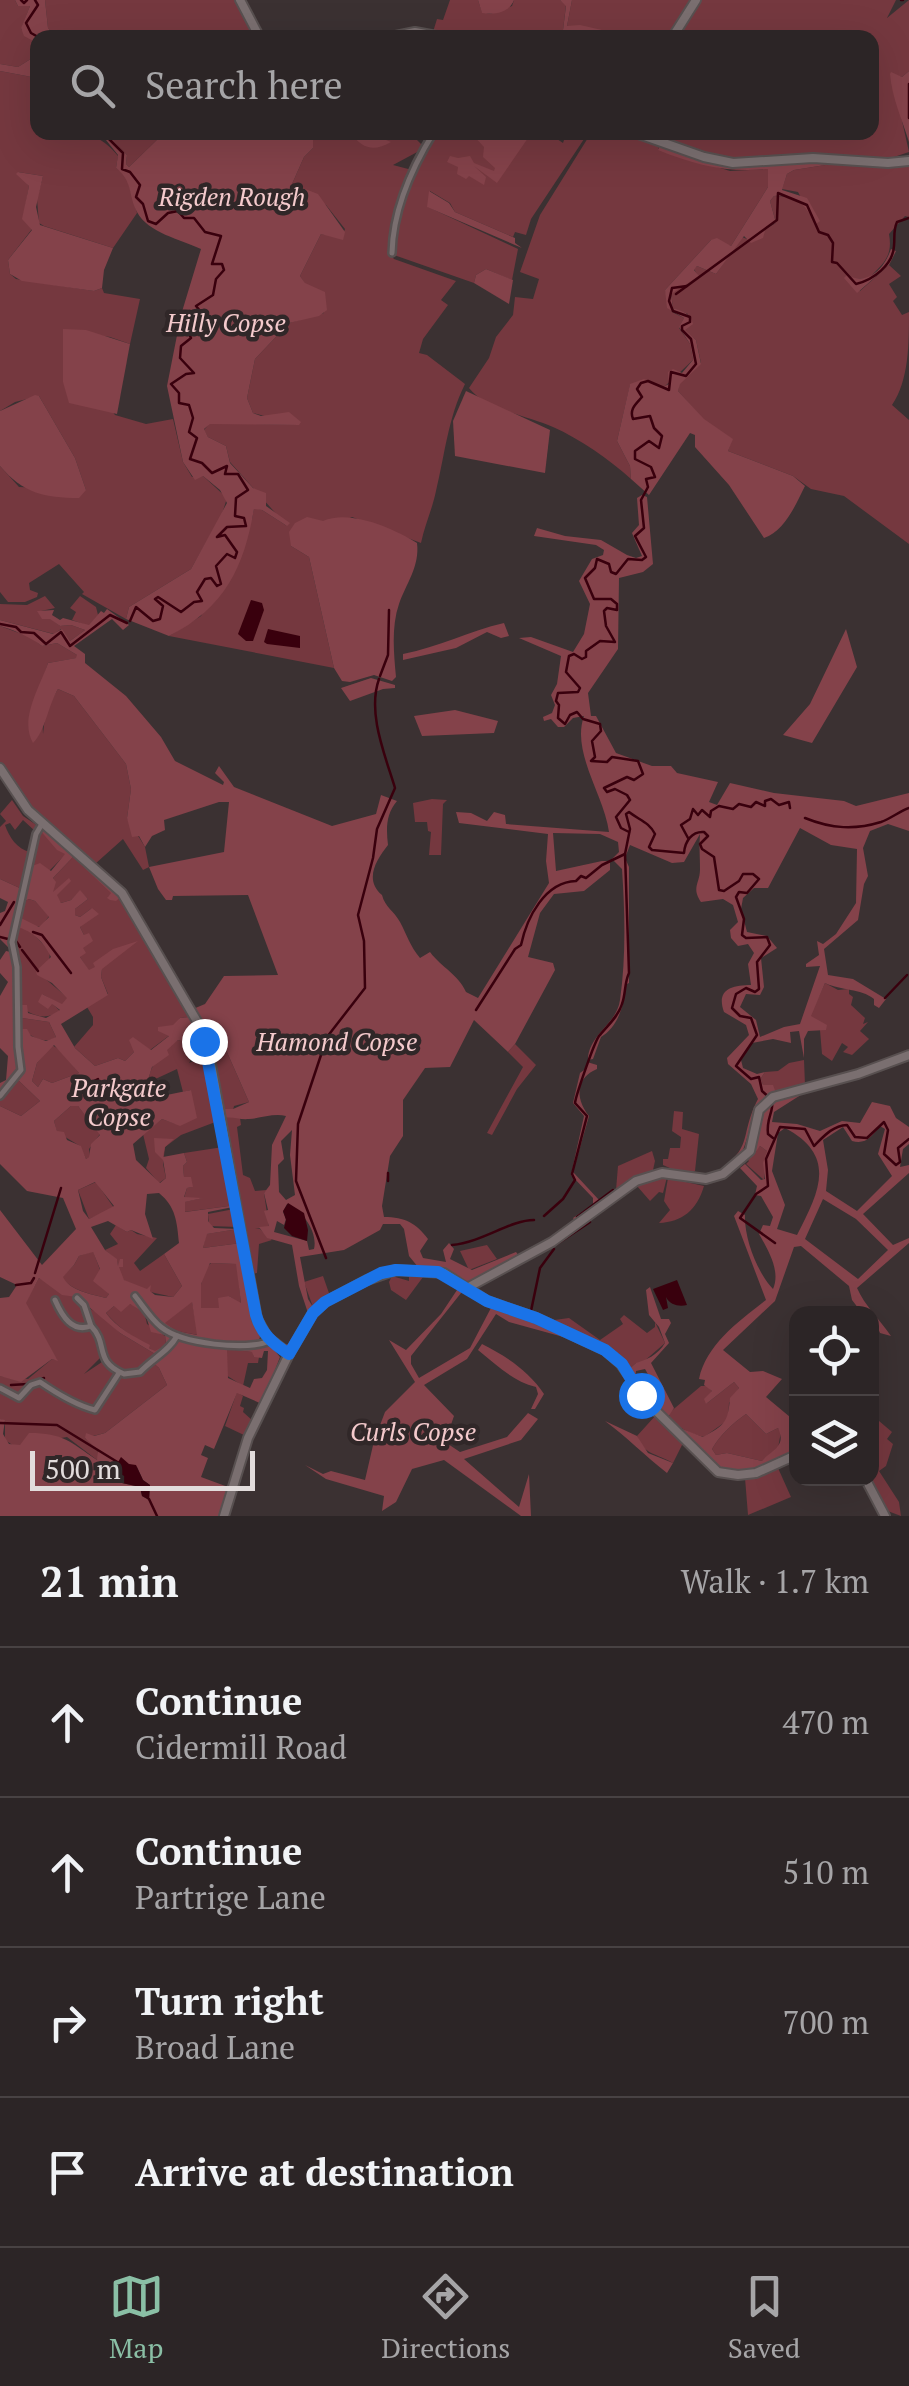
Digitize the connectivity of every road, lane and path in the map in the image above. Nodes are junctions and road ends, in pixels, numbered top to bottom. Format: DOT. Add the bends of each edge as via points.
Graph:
graph roads {
  1 [pos="240,0"];
  2 [pos="696,0"];
  3 [pos="256,30"];
  4 [pos="677,30"];
  5 [pos="429,140"];
  6 [pos="656,140"];
  7 [pos="909,161"];
  8 [pos="392,253"];
  9 [pos="0,768"];
  10 [pos="42,824"];
  11 [pos="909,1055"];
  12 [pos="0,1096"];
  13 [pos="467,1288"];
  14 [pos="135,1296"];
  15 [pos="77,1298"];
  16 [pos="55,1300"];
  17 [pos="91,1326"];
  18 [pos="177,1336"];
  19 [pos="270,1340"];
  20 [pos="289,1354"];
  21 [pos="119,1373"];
  22 [pos="0,1388"];
  23 [pos="789,1458"];
  24 [pos="869,1486"];
  25 [pos="224,1516"];
  26 [pos="886,1516"];
  1 -- 3 [label="street"];
  2 -- 4 [label="street"];
  5 -- 8 [label="street" via="393,226"];
  6 -- 7 [label="street" via="733,163"];
  9 -- 10 [label="street"];
  10 -- 12 [label="street" via="12,940 21,1070"];
  10 -- 19 [label="street" via="122,893 198,1023 256,1315"];
  11 -- 13 [label="street" via="771,1098 757,1116 750,1151 723,1174 706,1179 662,1173 636,1182 552,1242"];
  13 -- 20 [label="street" via="438,1272 381,1273 320,1305"];
  13 -- 23 [label="street" via="610,1353 648,1404 724,1474 757,1473"];
  14 -- 18 [label="street"];
  15 -- 17 [label="street"];
  16 -- 17 [label="street" via="74,1327"];
  17 -- 21 [label="street" via="104,1360"];
  18 -- 19 [label="street" via="231,1345"];
  18 -- 21 [label="street" via="140,1372"];
  19 -- 20 [label="street"];
  20 -- 25 [label="street" via="244,1449"];
  21 -- 22 [label="street" via="97,1409 40,1382 20,1398"];
  24 -- 26 [label="street"];
}
